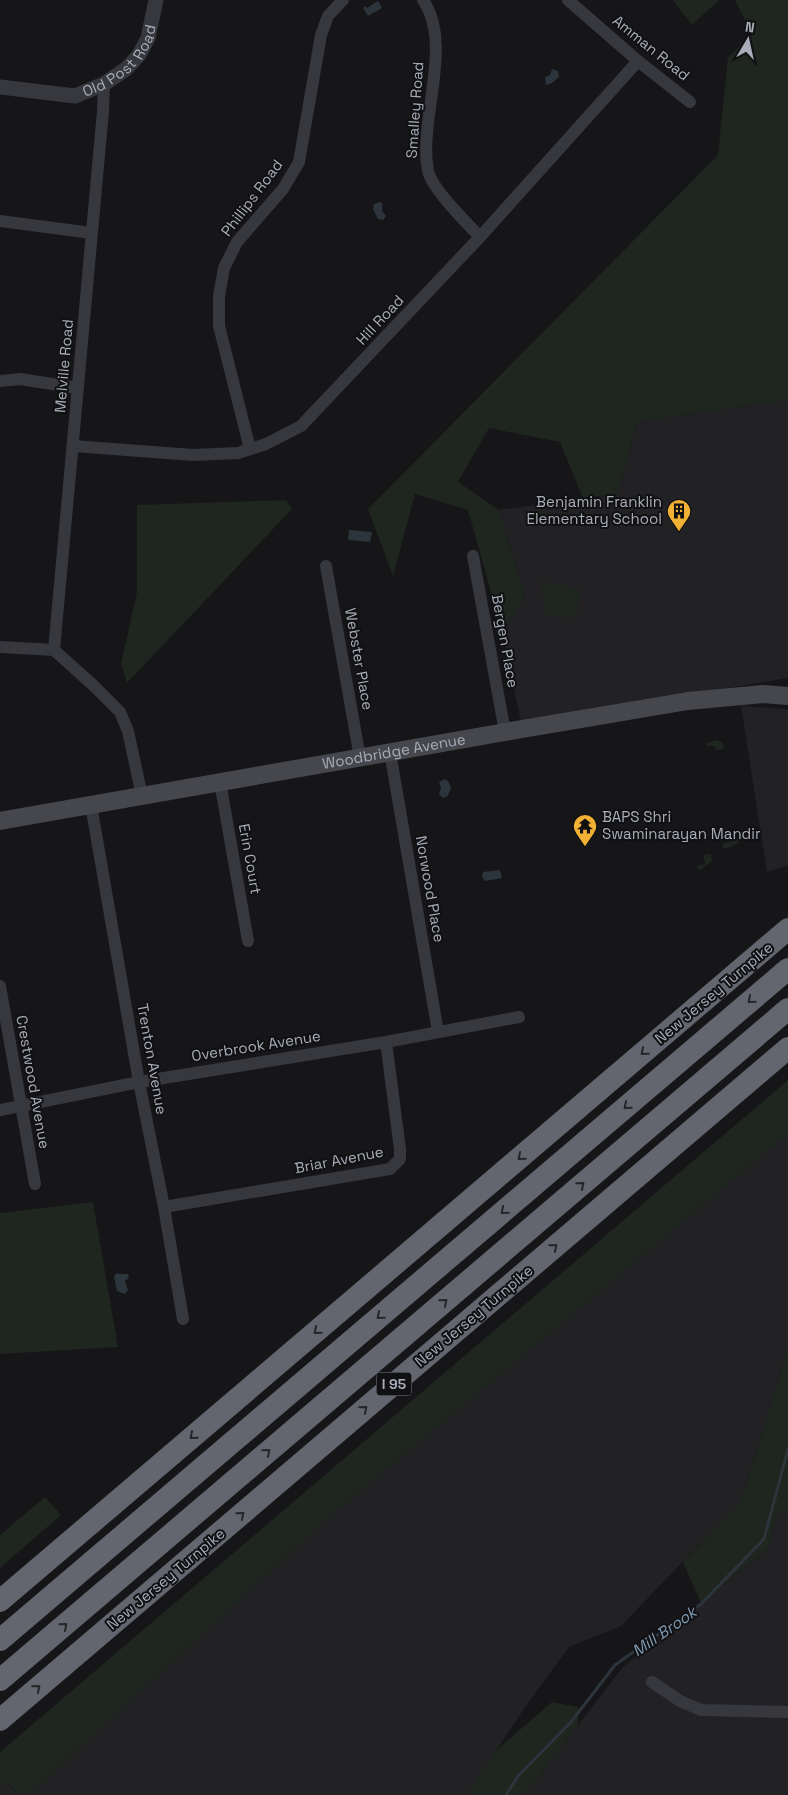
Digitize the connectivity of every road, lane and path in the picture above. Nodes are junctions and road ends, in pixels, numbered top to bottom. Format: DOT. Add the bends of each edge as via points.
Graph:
graph roads {
  1 [pos="156,0"];
  2 [pos="343,0"];
  3 [pos="423,0"];
  4 [pos="568,0"];
  5 [pos="638,61"];
  6 [pos="104,84"];
  7 [pos="0,87"];
  8 [pos="690,102"];
  9 [pos="0,221"];
  10 [pos="92,233"];
  11 [pos="480,237"];
  12 [pos="0,381"];
  13 [pos="78,388"];
  14 [pos="73,446"];
  15 [pos="250,449"];
  16 [pos="473,556"];
  17 [pos="326,566"];
  18 [pos="0,647"];
  19 [pos="54,650"];
  20 [pos="788,696"];
  21 [pos="504,732"];
  22 [pos="390,752"];
  23 [pos="360,758"];
  24 [pos="220,782"];
  25 [pos="142,796"];
  26 [pos="91,805"];
  27 [pos="0,821"];
  28 [pos="788,929"];
  29 [pos="248,941"];
  30 [pos="788,969"];
  31 [pos="0,986"];
  32 [pos="788,1009"];
  33 [pos="518,1017"];
  34 [pos="438,1032"];
  35 [pos="386,1042"];
  36 [pos="788,1048"];
  37 [pos="139,1082"];
  38 [pos="20,1106"];
  39 [pos="0,1110"];
  40 [pos="35,1184"];
  41 [pos="164,1207"];
  42 [pos="183,1319"];
  43 [pos="0,1601"];
  44 [pos="0,1640"];
  45 [pos="0,1680"];
  46 [pos="652,1682"];
  47 [pos="788,1712"];
  48 [pos="0,1720"];
  1 -- 6 [label="street, Old Post Road" via="148,38 139,55"];
  2 -- 15 [label="street, Phillips Road" via="328,16 321,35 300,162 283,189 237,242 224,268 219,296 219,326"];
  3 -- 11 [label="street, Smalley Road" via="434,22 436,50 426,143 428,172 437,188"];
  4 -- 5 [label="street, Amman Road"];
  5 -- 8 [label="street, Amman Road"];
  5 -- 11 [label="street, Hill Road"];
  6 -- 7 [label="street, Old Post Road" via="75,96"];
  6 -- 10 [label="street, Melville Road"];
  9 -- 10 [label="street"];
  10 -- 13 [label="street, Melville Road"];
  11 -- 15 [label="street, Hill Road" via="301,426"];
  12 -- 13 [label="street" via="20,379"];
  13 -- 14 [label="street, Melville Road"];
  14 -- 15 [label="street, Hill Road" via="193,456 238,453"];
  14 -- 19 [label="street, Melville Road"];
  16 -- 21 [label="street, Bergen Place"];
  17 -- 23 [label="street, Webster Place"];
  18 -- 19 [label="street"];
  19 -- 25 [label="street" via="120,712 128,731"];
  20 -- 21 [label="main road, Woodbridge Avenue" via="764,694 712,698"];
  21 -- 22 [label="main road, Woodbridge Avenue"];
  22 -- 23 [label="main road, Woodbridge Avenue"];
  22 -- 34 [label="street, Norwood Place"];
  23 -- 24 [label="main road, Woodbridge Avenue"];
  24 -- 25 [label="main road, Woodbridge Avenue"];
  24 -- 29 [label="street, Erin Court"];
  25 -- 26 [label="main road, Woodbridge Avenue"];
  26 -- 27 [label="main road, Woodbridge Avenue"];
  26 -- 37 [label="street, Trenton Avenue"];
  28 -- 43 [label="highway, New Jersey Turnpike, one-way"];
  30 -- 44 [label="highway, New Jersey Turnpike, one-way"];
  31 -- 38 [label="street, Crestwood Avenue"];
  45 -- 32 [label="highway, New Jersey Turnpike / I 95, one-way"];
  33 -- 34 [label="street, Overbrook Avenue"];
  34 -- 35 [label="street, Overbrook Avenue"];
  35 -- 37 [label="street, Overbrook Avenue"];
  35 -- 41 [label="street, Briar Avenue" via="400,1149 400,1159 390,1169"];
  48 -- 36 [label="highway, New Jersey Turnpike / I 95, one-way"];
  37 -- 38 [label="street, Overbrook Avenue"];
  37 -- 41 [label="street, Trenton Avenue"];
  38 -- 39 [label="street, Overbrook Avenue"];
  38 -- 40 [label="street, Crestwood Avenue"];
  41 -- 42 [label="street, Trenton Avenue"];
  46 -- 47 [label="street" via="680,1701 701,1710"];
}
